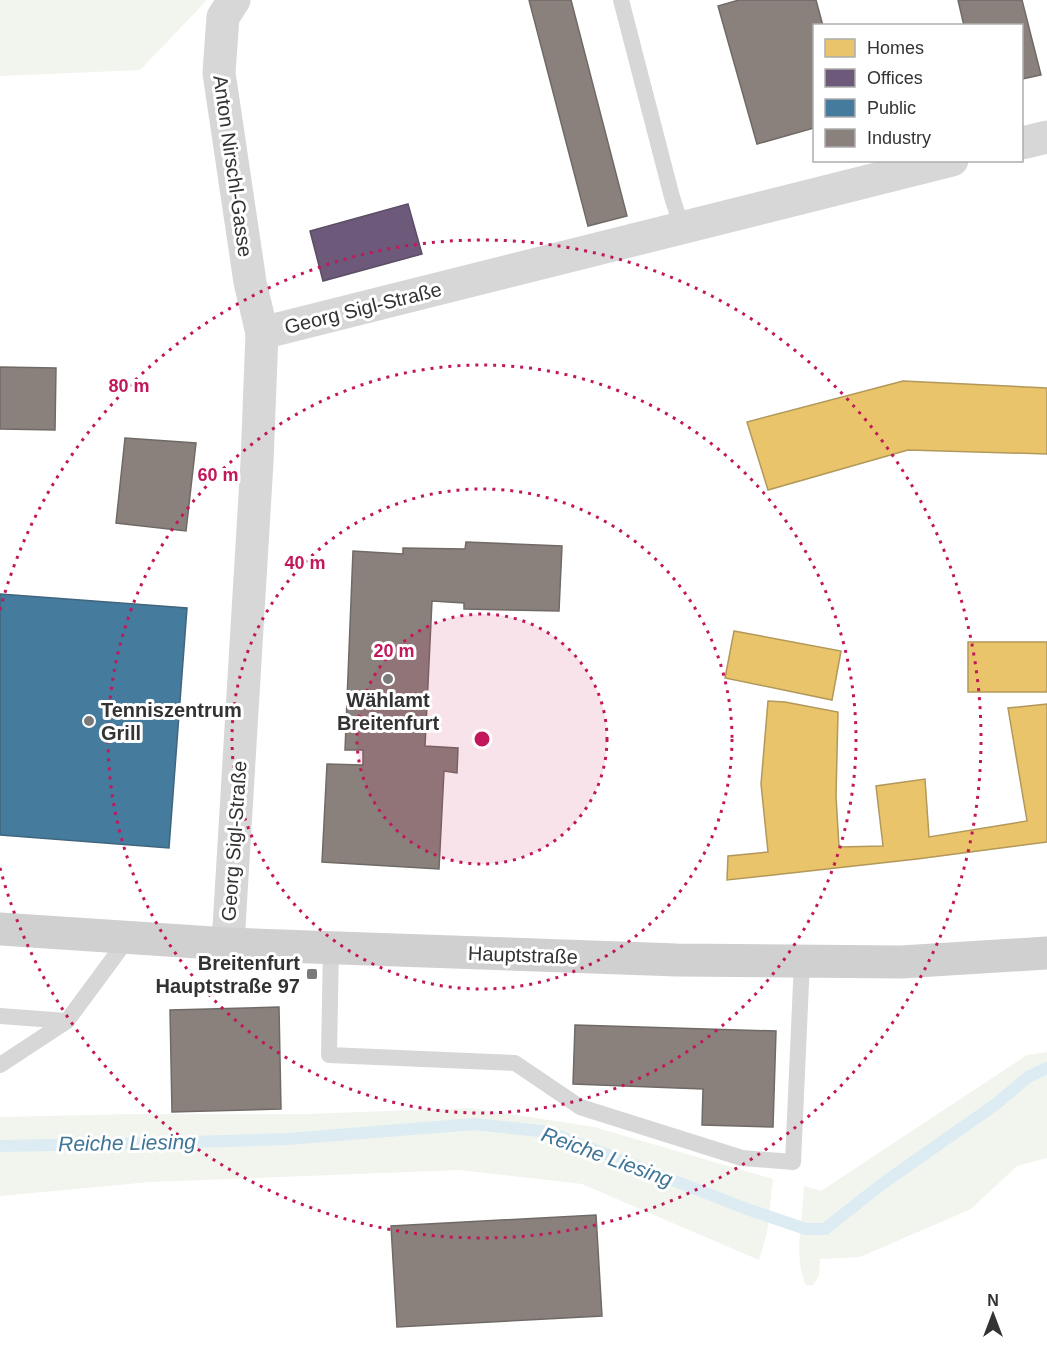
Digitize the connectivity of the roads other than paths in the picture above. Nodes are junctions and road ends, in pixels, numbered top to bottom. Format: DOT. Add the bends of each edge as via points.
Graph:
graph roads {
  1 [pos="234,0"];
  2 [pos="621,0"];
  3 [pos="1047,137"];
  4 [pos="1023,143"];
  5 [pos="944,162"];
  6 [pos="682,228"];
  7 [pos="262,333"];
  8 [pos="0,929"];
  9 [pos="129,937"];
  10 [pos="228,944"];
  11 [pos="331,947"];
  12 [pos="1047,953"];
  13 [pos="802,961"];
  14 [pos="0,1016"];
  15 [pos="67,1021"];
  16 [pos="0,1065"];
  1 -- 7 [label="street, Anton Nirschl-Gasse" via="223,17 219,73 250,282"];
  2 -- 6 [label="lane"];
  3 -- 4 [label="street"];
  5 -- 6 [label="street, Georg Sigl-Straße"];
  6 -- 7 [label="street, Georg Sigl-Straße"];
  7 -- 10 [label="street, Georg Sigl-Straße"];
  8 -- 9 [label="main road, Hauptstraße"];
  9 -- 10 [label="main road, Hauptstraße"];
  9 -- 15 [label="lane"];
  10 -- 11 [label="main road, Hauptstraße"];
  11 -- 13 [label="main road, Hauptstraße"];
  11 -- 13 [label="lane" via="329,1055 515,1063 580,1107 742,1158 793,1162"];
  12 -- 13 [label="main road, Hauptstraße" via="901,962"];
  14 -- 15 [label="lane"];
  15 -- 16 [label="lane"];
}
